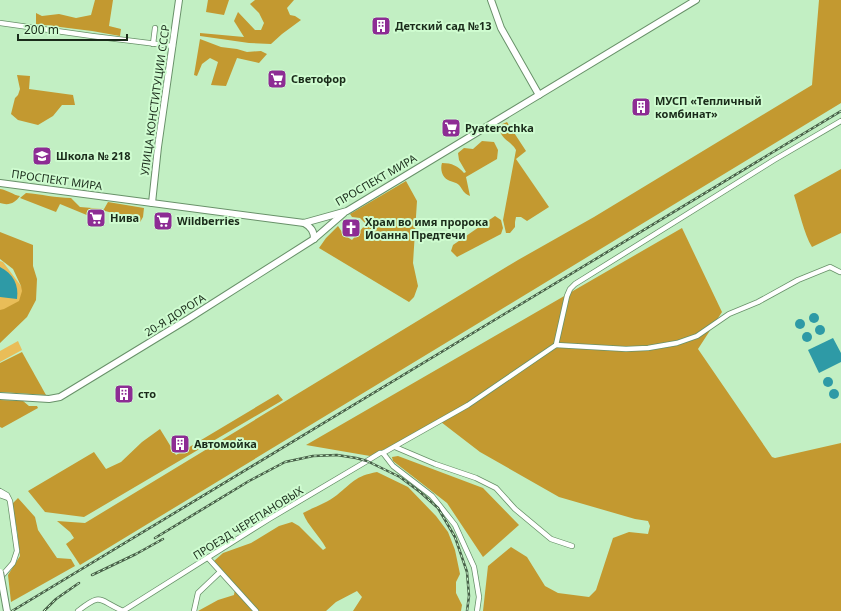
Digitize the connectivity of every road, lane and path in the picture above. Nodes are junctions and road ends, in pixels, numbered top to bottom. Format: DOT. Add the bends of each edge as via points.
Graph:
graph roads {
  1 [pos="179,0"];
  2 [pos="491,0"];
  3 [pos="696,0"];
  4 [pos="0,23"];
  5 [pos="155,28"];
  6 [pos="153,44"];
  7 [pos="173,46"];
  8 [pos="540,95"];
  9 [pos="841,121"];
  10 [pos="0,183"];
  11 [pos="152,203"];
  12 [pos="347,211"];
  13 [pos="304,223"];
  14 [pos="314,239"];
  15 [pos="840,272"];
  16 [pos="556,345"];
  17 [pos="0,396"];
  18 [pos="395,447"];
  19 [pos="383,453"];
  20 [pos="0,491"];
  21 [pos="0,495"];
  22 [pos="10,501"];
  23 [pos="572,546"];
  24 [pos="208,558"];
  25 [pos="0,572"];
  26 [pos="220,572"];
  27 [pos="0,578"];
  28 [pos="7,611"];
  29 [pos="78,611"];
  30 [pos="123,611"];
  31 [pos="194,611"];
  32 [pos="256,611"];
  33 [pos="477,611"];
  1 -- 7 [label="main road, УЛИЦА КОНСТИТУЦИИ СССР"];
  2 -- 8 [label="main road" via="501,28"];
  3 -- 8 [label="main road, ПРОСПЕКТ МИРА"];
  4 -- 6 [label="street"];
  5 -- 6 [label="street"];
  6 -- 7 [label="street"];
  7 -- 11 [label="main road, УЛИЦА КОНСТИТУЦИИ СССР"];
  8 -- 12 [label="main road, ПРОСПЕКТ МИРА"];
  9 -- 16 [label="street" via="575,284 567,296"];
  10 -- 11 [label="main road, ПРОСПЕКТ МИРА"];
  11 -- 13 [label="main road, ПРОСПЕКТ МИРА"];
  12 -- 13 [label="main road, ПРОСПЕКТ МИРА"];
  12 -- 14 [label="main road, 20-Я ДОРОГА"];
  13 -- 14 [label="main road" via="310,226"];
  14 -- 17 [label="main road, 20-Я ДОРОГА" via="60,397 49,399"];
  15 -- 16 [label="street" via="830,267 798,280 758,302 728,314 697,336 677,343 633,349"];
  16 -- 18 [label="street, ПРОЕЗД ЧЕРЕПАНОВЫХ" via="468,405"];
  18 -- 19 [label="street, ПРОЕЗД ЧЕРЕПАНОВЫХ"];
  18 -- 23 [label="street" via="496,488 515,509 551,539"];
  19 -- 24 [label="street, ПРОЕЗД ЧЕРЕПАНОВЫХ" via="269,519"];
  19 -- 33 [label="street" via="393,466 432,496 454,525 474,566 479,597"];
  20 -- 22 [label="street" via="7,494"];
  21 -- 22 [label="street"];
  22 -- 27 [label="street" via="17,551 13,563"];
  24 -- 26 [label="street"];
  24 -- 30 [label="street, ПРОЕЗД ЧЕРЕПАНОВЫХ"];
  25 -- 28 [label="main road, bridge"];
  26 -- 31 [label="street" via="198,593"];
  26 -- 32 [label="street"];
  29 -- 30 [label="street, ПРОЕЗД ЧЕРЕПАНОВЫХ" via="98,599"];
}
